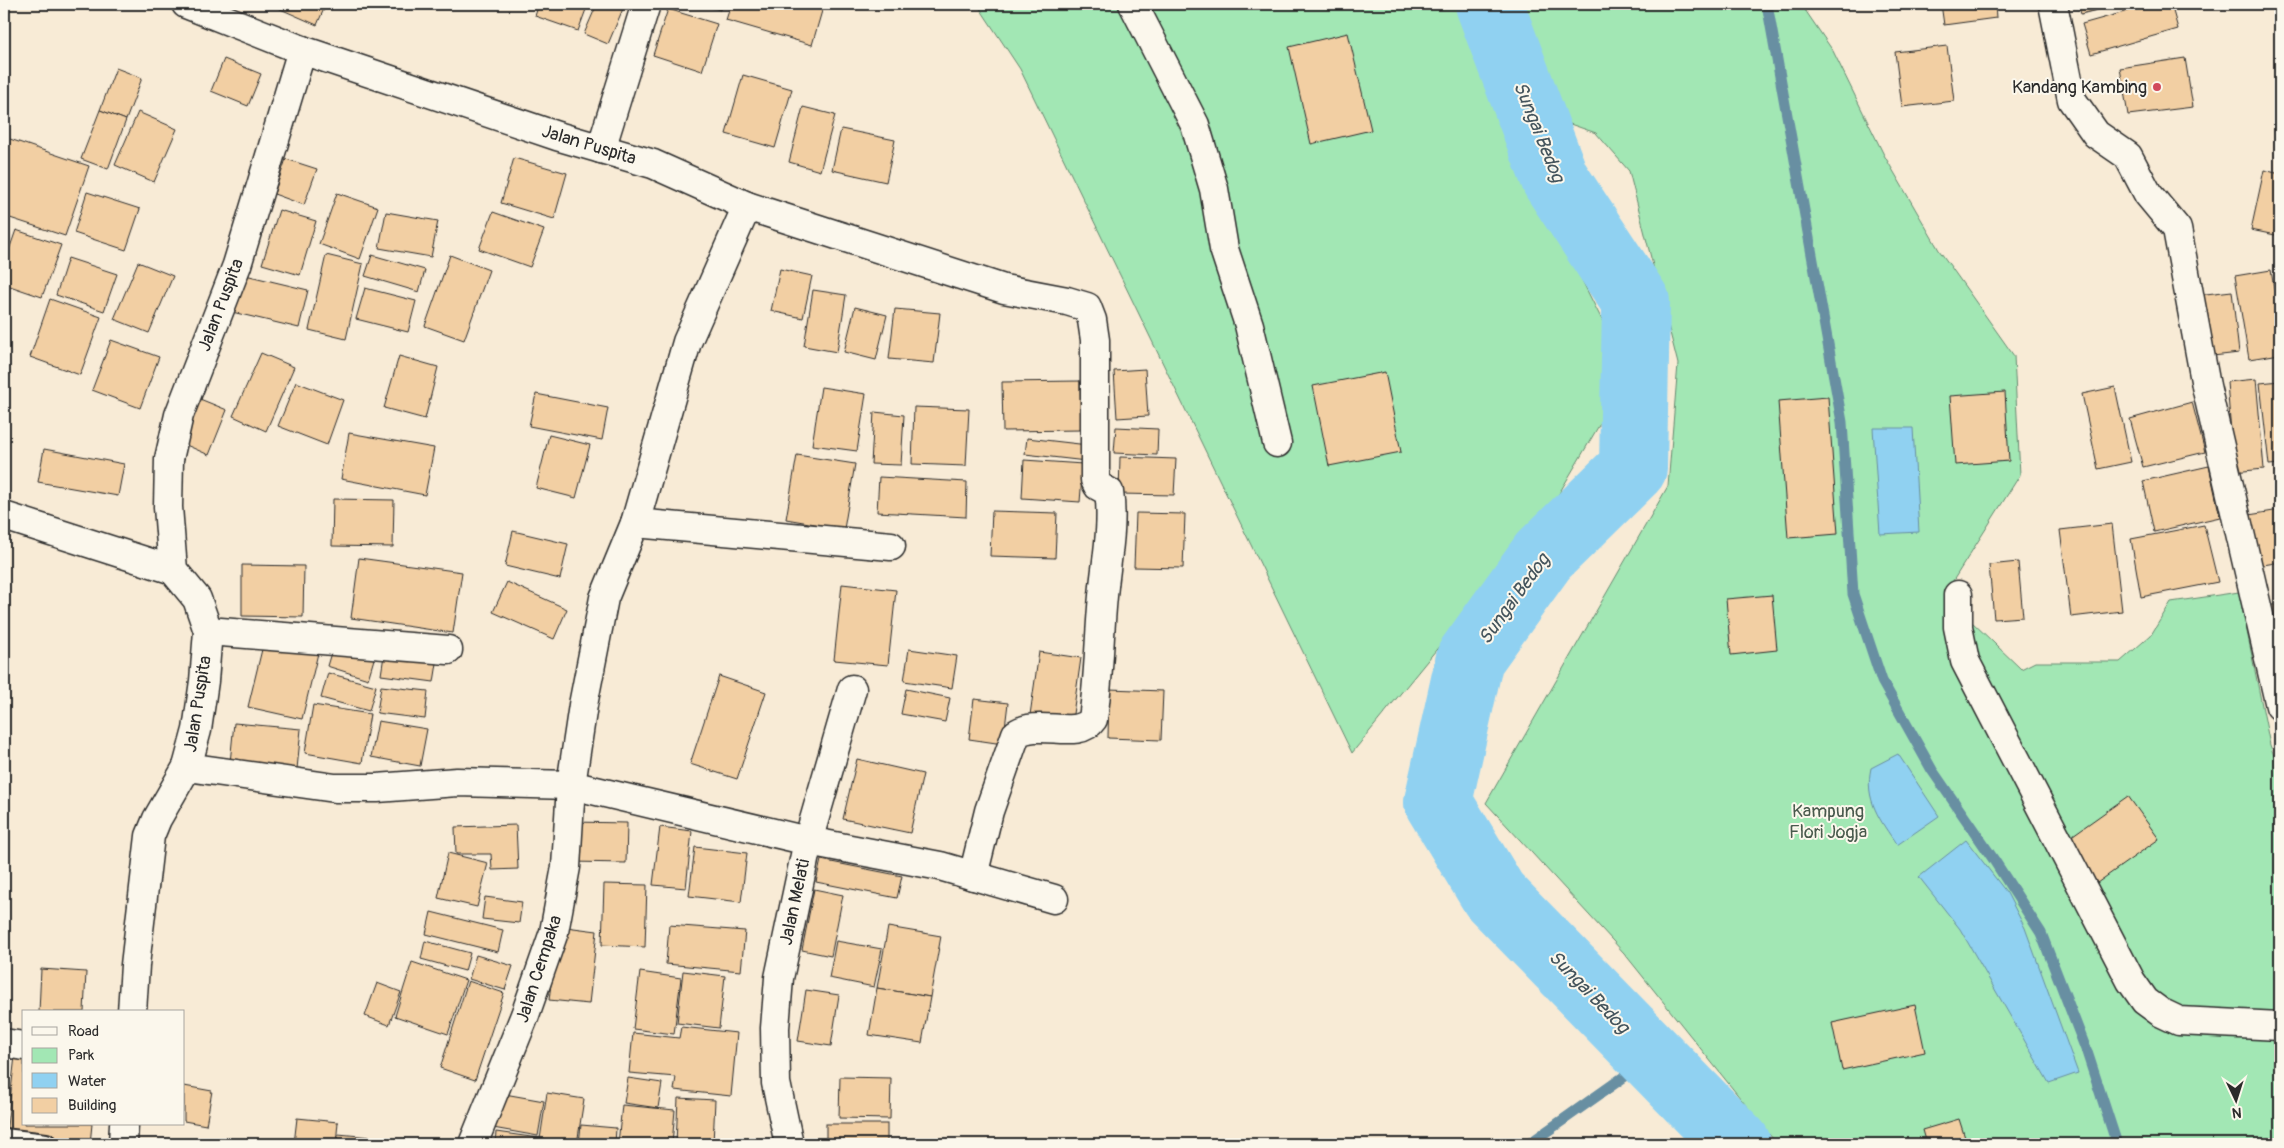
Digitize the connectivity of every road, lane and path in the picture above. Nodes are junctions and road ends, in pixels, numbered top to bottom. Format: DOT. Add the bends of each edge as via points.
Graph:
graph roads {
  1 [pos="186,4"];
  2 [pos="646,4"];
  3 [pos="1133,4"];
  4 [pos="2053,4"];
  5 [pos="302,50"];
  6 [pos="601,149"];
  7 [pos="747,206"];
  8 [pos="1277,443"];
  9 [pos="4,516"];
  10 [pos="635,523"];
  11 [pos="891,546"];
  12 [pos="174,570"];
  13 [pos="1958,595"];
  14 [pos="208,631"];
  15 [pos="448,650"];
  16 [pos="852,689"];
  17 [pos="2279,699"];
  18 [pos="187,767"];
  19 [pos="571,785"];
  20 [pos="808,840"];
  21 [pos="973,876"];
  22 [pos="1054,899"];
  23 [pos="132,1010"];
  24 [pos="2280,1026"];
  25 [pos="4,1043"];
  26 [pos="22,1046"];
  27 [pos="124,1126"];
  28 [pos="4,1139"];
  29 [pos="46,1144"];
  30 [pos="123,1144"];
  31 [pos="473,1144"];
  32 [pos="789,1144"];
  1 -- 5 [label="street"];
  2 -- 6 [label="street"];
  3 -- 8 [label="street" via="1195,125 1214,189 1224,249 1249,325"];
  4 -- 17 [label="street" via="2072,100 2096,134 2128,156 2148,194 2177,229 2206,386"];
  5 -- 6 [label="street, Jalan Puspita"];
  5 -- 12 [label="street, Jalan Puspita" via="236,266 179,415 169,459 168,507"];
  6 -- 7 [label="street, Jalan Puspita" via="653,164"];
  7 -- 10 [label="street, Jalan Cempaka" via="687,342"];
  7 -- 21 [label="street, Jalan Puspita" via="1004,289 1087,307 1092,320 1095,340 1095,480 1098,486 1109,492 1110,514 1093,719 1088,726 1078,729 1033,727 1024,728 1016,734 989,811"];
  9 -- 12 [label="street"];
  10 -- 11 [label="street"];
  10 -- 19 [label="street, Jalan Cempaka" via="604,598"];
  12 -- 14 [label="street, Jalan Puspita" via="197,599"];
  13 -- 24 [label="street" via="1958,627 1968,668 2144,1001 2179,1021"];
  14 -- 15 [label="street"];
  14 -- 18 [label="street, Jalan Puspita" via="198,720"];
  16 -- 20 [label="street"];
  18 -- 19 [label="street, Jalan Melati" via="335,788 457,782"];
  18 -- 23 [label="street, Jalan Puspita" via="150,836"];
  19 -- 20 [label="street, Jalan Melati"];
  19 -- 31 [label="street, Jalan Cempaka" via="566,867 554,932 525,1015"];
  20 -- 21 [label="street" via="940,866"];
  20 -- 32 [label="street, Jalan Melati" via="779,978 775,1028 776,1083"];
  21 -- 22 [label="street"];
  25 -- 26 [label="street"];
  27 -- 30 [label="street"];
  28 -- 29 [label="lane"];
}
